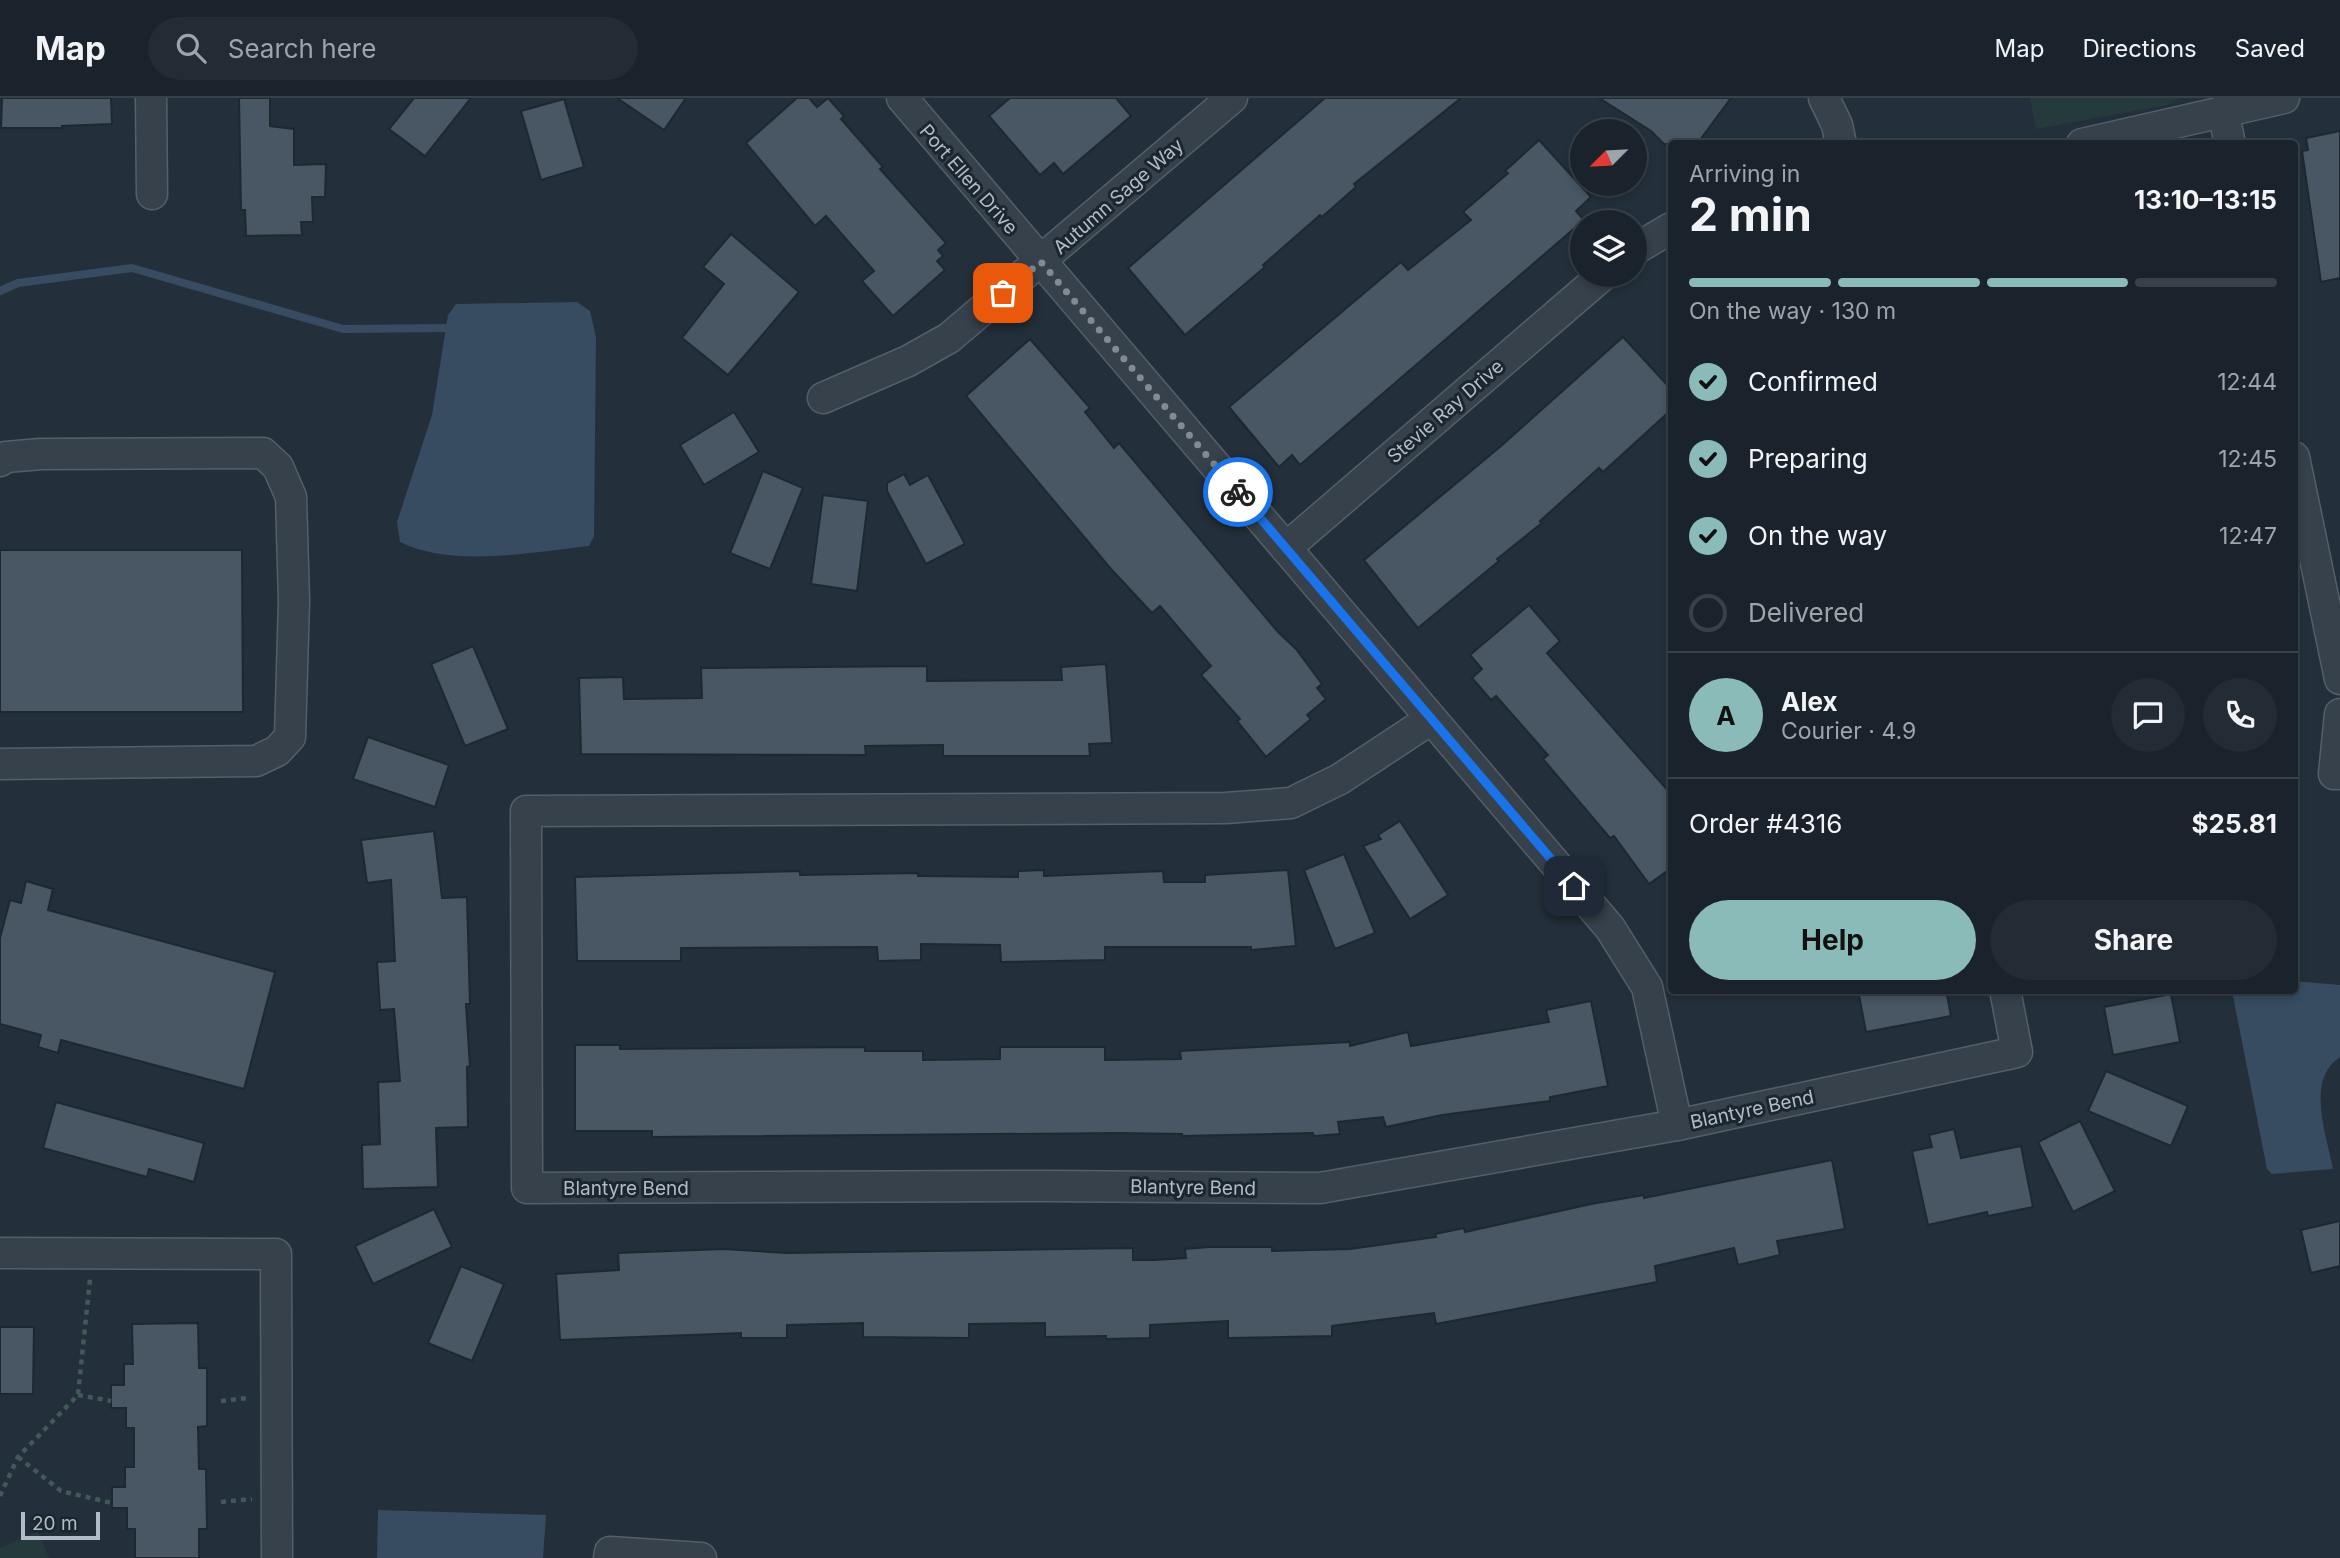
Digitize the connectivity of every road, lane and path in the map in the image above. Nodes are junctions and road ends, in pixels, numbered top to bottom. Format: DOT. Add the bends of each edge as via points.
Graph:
graph roads {
  1 [pos="151,98"];
  2 [pos="902,98"];
  3 [pos="1232,98"];
  4 [pos="1824,98"];
  5 [pos="2284,98"];
  6 [pos="2223,110"];
  7 [pos="1840,140"];
  8 [pos="2099,140"];
  9 [pos="2229,140"];
  10 [pos="152,194"];
  11 [pos="1668,230"];
  12 [pos="1647,242"];
  13 [pos="1041,262"];
  14 [pos="1589,287"];
  15 [pos="823,398"];
  16 [pos="0,461"];
  17 [pos="2298,476"];
  18 [pos="1286,548"];
  19 [pos="2340,679"];
  20 [pos="2340,713"];
  21 [pos="1431,719"];
  22 [pos="0,764"];
  23 [pos="2337,774"];
  24 [pos="2007,994"];
  25 [pos="1677,1125"];
  26 [pos="0,1253"];
  27 [pos="90,1253"];
  28 [pos="78,1395"];
  29 [pos="111,1401"];
  30 [pos="18,1457"];
  31 [pos="0,1496"];
  32 [pos="112,1503"];
  33 [pos="277,1558"];
  34 [pos="609,1558"];
  35 [pos="701,1558"];
  1 -- 10 [label="street"];
  2 -- 13 [label="street, Port Ellen Drive"];
  3 -- 13 [label="street, Autumn Sage Way"];
  4 -- 7 [label="street"];
  5 -- 6 [label="street"];
  6 -- 8 [label="street"];
  6 -- 9 [label="street"];
  11 -- 12 [label="street"];
  13 -- 15 [label="street, Autumn Sage Way" via="948,338"];
  13 -- 18 [label="street, Port Ellen Drive"];
  14 -- 18 [label="street, Stevie Ray Drive"];
  16 -- 22 [label="street" via="41,454 263,453 278,467 291,498 294,601 290,737 277,751 256,761"];
  17 -- 19 [label="street"];
  18 -- 21 [label="street, Port Ellen Drive"];
  20 -- 23 [label="street"];
  21 -- 25 [label="street, Port Ellen Drive" via="1610,928 1647,987"];
  21 -- 25 [label="street, Blantyre Bend" via="1340,779 1291,803 1213,808 526,811 527,1188 1320,1188"];
  24 -- 25 [label="street, Blantyre Bend" via="2017,1052"];
  26 -- 27 [label="street"];
  27 -- 28 [label="path" via="91,1294"];
  27 -- 33 [label="street" via="276,1254"];
  28 -- 29 [label="path"];
  28 -- 30 [label="path"];
  30 -- 31 [label="path"];
  30 -- 32 [label="path" via="61,1491"];
  34 -- 35 [label="street" via="610,1552"];
}
